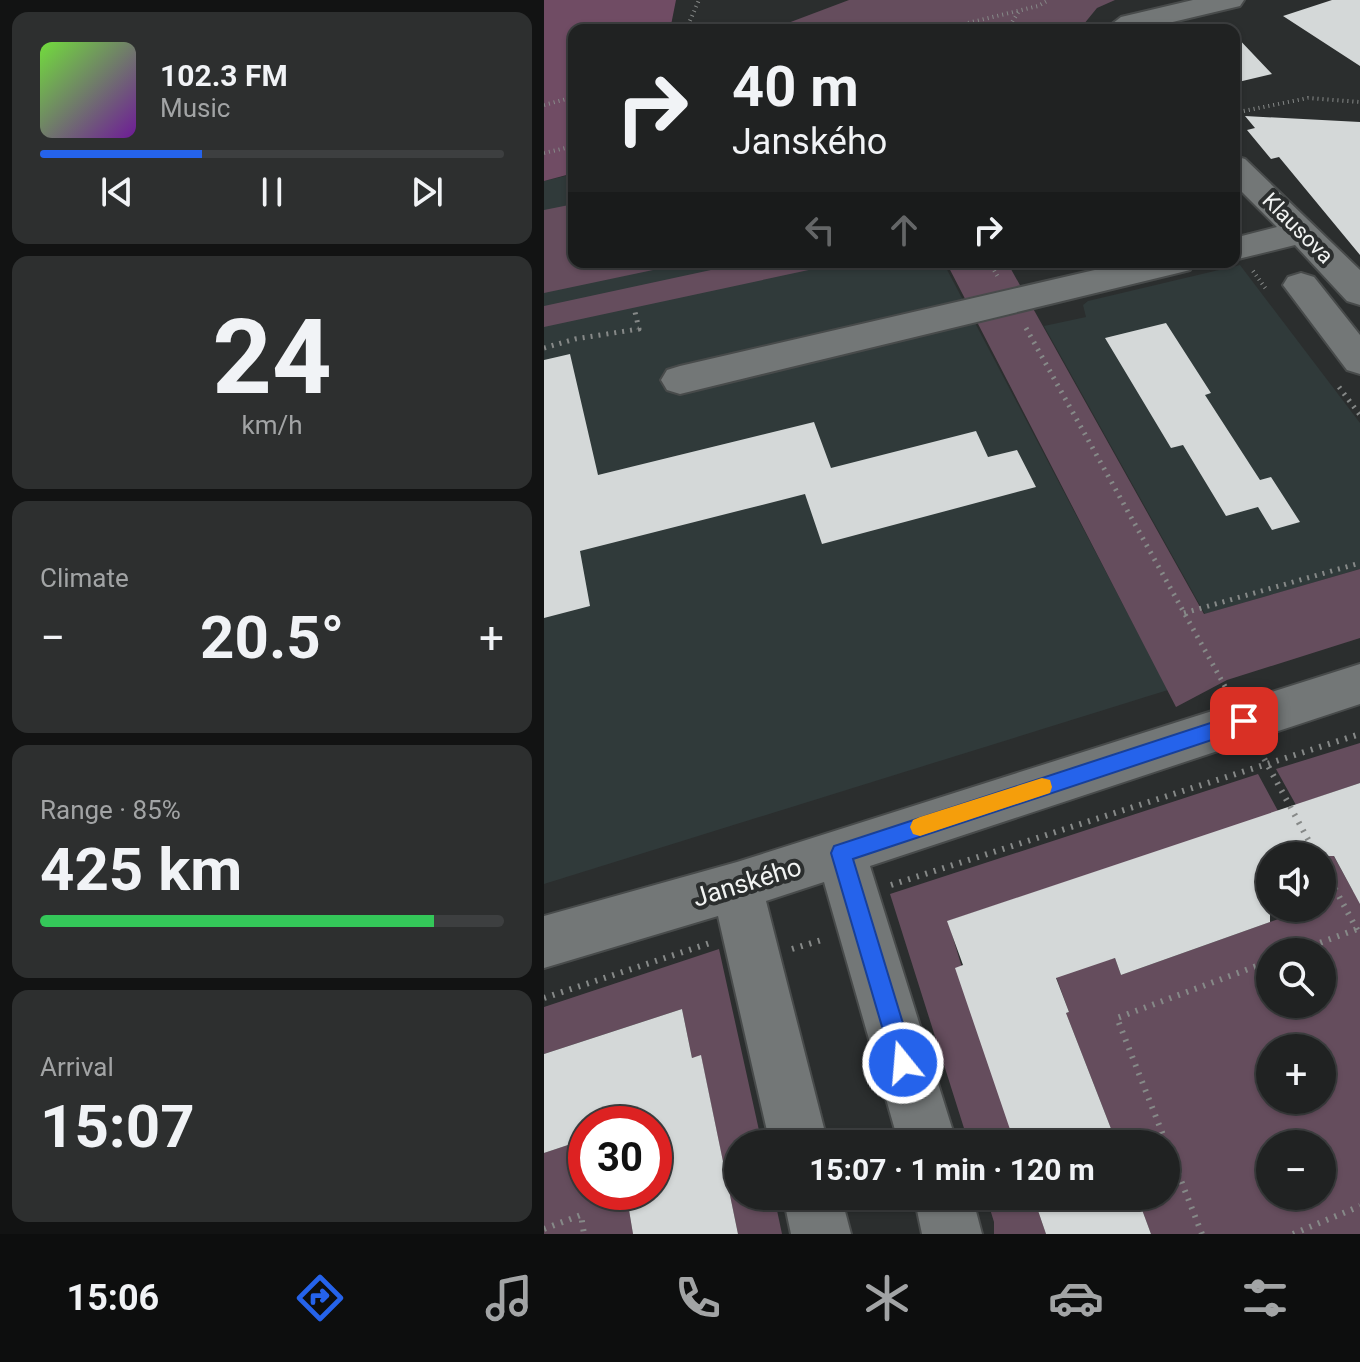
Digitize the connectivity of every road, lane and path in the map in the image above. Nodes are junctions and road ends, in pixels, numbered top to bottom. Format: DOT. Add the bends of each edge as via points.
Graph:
graph roads {
  1 [pos="699,0"];
  2 [pos="1038,0"];
  3 [pos="1049,0"];
  4 [pos="1230,0"];
  5 [pos="1038,6"];
  6 [pos="1019,11"];
  7 [pos="689,24"];
  8 [pos="964,24"];
  9 [pos="1011,24"];
  10 [pos="1129,24"];
  11 [pos="568,99"];
  12 [pos="1360,102"];
  13 [pos="544,105"];
  14 [pos="1240,112"];
  15 [pos="568,147"];
  16 [pos="544,153"];
  17 [pos="1240,172"];
  18 [pos="1295,224"];
  19 [pos="1240,229"];
  20 [pos="1240,247"];
  21 [pos="995,268"];
  22 [pos="1026,268"];
  23 [pos="1066,268"];
  24 [pos="1152,268"];
  25 [pos="1301,285"];
  26 [pos="1360,293"];
  27 [pos="1024,298"];
  28 [pos="635,312"];
  29 [pos="544,348"];
  30 [pos="1357,352"];
  31 [pos="680,380"];
  32 [pos="1360,563"];
  33 [pos="1184,613"];
  34 [pos="1360,684"];
  35 [pos="1244,721"];
  36 [pos="1360,734"];
  37 [pos="1267,764"];
  38 [pos="1309,842"];
  39 [pos="841,853"];
  40 [pos="737,886"];
  41 [pos="1336,890"];
  42 [pos="863,927"];
  43 [pos="1359,931"];
  44 [pos="1336,939"];
  45 [pos="544,942"];
  46 [pos="755,960"];
  47 [pos="1256,966"];
  48 [pos="544,998"];
  49 [pos="796,1130"];
  50 [pos="924,1130"];
  51 [pos="1360,1206"];
  52 [pos="815,1210"];
  53 [pos="946,1210"];
  54 [pos="544,1229"];
  55 [pos="584,1234"];
  56 [pos="821,1234"];
  57 [pos="952,1234"];
  58 [pos="1202,1234"];
  59 [pos="1293,1234"];
  1 -- 7 [label="path"];
  2 -- 5 [label="path"];
  3 -- 5 [label="path"];
  4 -- 10 [label="street"];
  5 -- 6 [label="path"];
  6 -- 8 [label="path"];
  6 -- 9 [label="path"];
  11 -- 13 [label="path"];
  12 -- 14 [label="path" via="1308,98"];
  15 -- 16 [label="path"];
  17 -- 18 [label="street, Klausova"];
  18 -- 19 [label="street"];
  18 -- 20 [label="street"];
  18 -- 26 [label="street, Klausova"];
  21 -- 27 [label="path"];
  22 -- 23 [label="street" via="1031,276"];
  24 -- 27 [label="street"];
  25 -- 30 [label="street"];
  27 -- 31 [label="street"];
  27 -- 33 [label="path"];
  28 -- 29 [label="path" via="639,329"];
  32 -- 33 [label="path"];
  33 -- 35 [label="path"];
  34 -- 35 [label="street, Janského"];
  35 -- 37 [label="path"];
  35 -- 39 [label="street, Janského"];
  36 -- 37 [label="path"];
  37 -- 38 [label="path"];
  37 -- 42 [label="path" via="880,889 888,919"];
  39 -- 40 [label="street, Janského"];
  39 -- 42 [label="street"];
  40 -- 45 [label="street, Janského"];
  40 -- 46 [label="street"];
  41 -- 43 [label="path"];
  42 -- 46 [label="path"];
  42 -- 50 [label="street"];
  43 -- 44 [label="path"];
  46 -- 48 [label="path" via="729,968 721,940"];
  46 -- 49 [label="street"];
  47 -- 58 [label="path" via="1117,1018"];
  51 -- 59 [label="path"];
  52 -- 56 [label="street"];
  53 -- 57 [label="street"];
  54 -- 55 [label="path" via="581,1215"];
}
